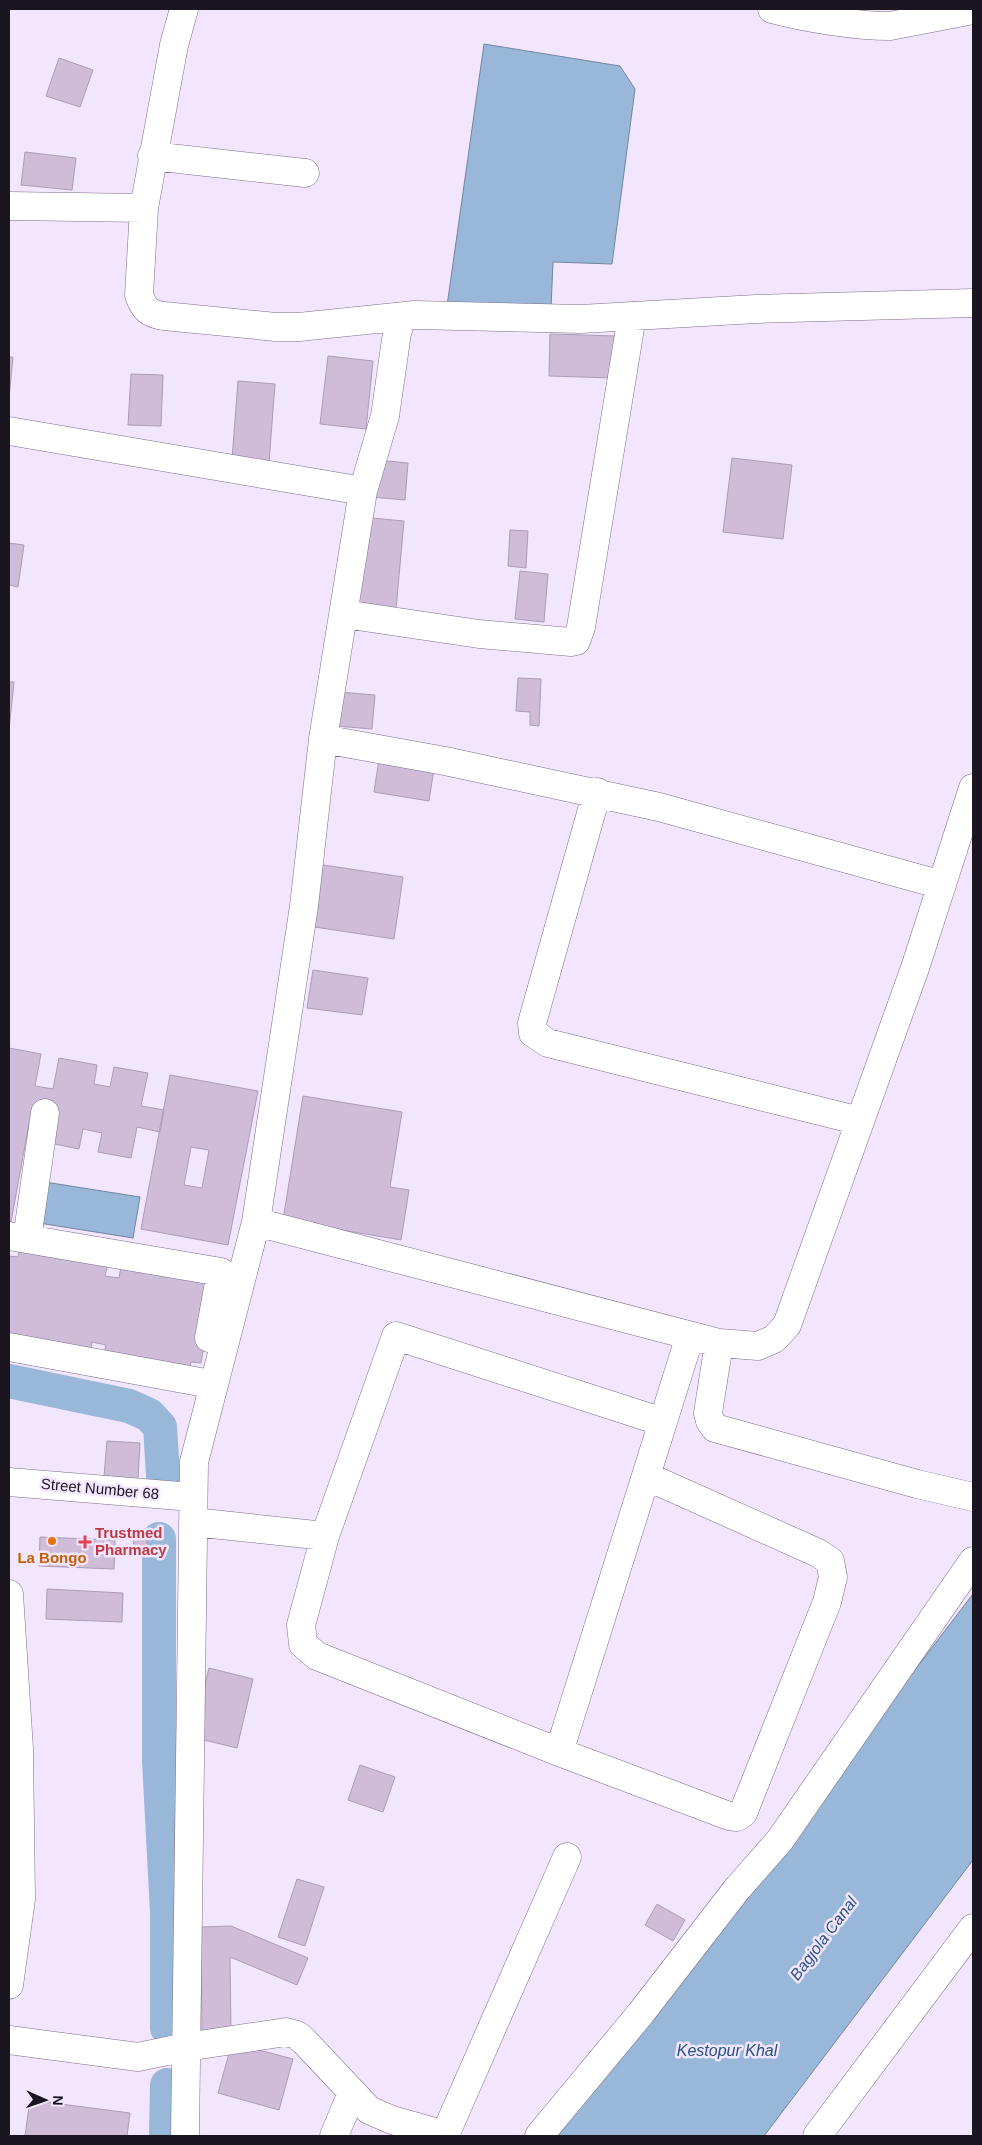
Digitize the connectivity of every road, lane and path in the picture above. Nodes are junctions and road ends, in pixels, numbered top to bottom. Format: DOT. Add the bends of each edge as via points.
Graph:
graph roads {
  1 [pos="184,9"];
  2 [pos="772,9"];
  3 [pos="973,10"];
  4 [pos="152,156"];
  5 [pos="305,173"];
  6 [pos="9,206"];
  7 [pos="144,208"];
  8 [pos="973,303"];
  9 [pos="632,316"];
  10 [pos="402,318"];
  11 [pos="9,431"];
  12 [pos="363,491"];
  13 [pos="344,614"];
  14 [pos="323,739"];
  15 [pos="973,788"];
  16 [pos="597,792"];
  17 [pos="942,884"];
  18 [pos="45,1113"];
  19 [pos="860,1122"];
  20 [pos="256,1222"];
  21 [pos="18,1238"];
  22 [pos="690,1336"];
  23 [pos="719,1343"];
  24 [pos="9,1347"];
  25 [pos="200,1382"];
  26 [pos="663,1422"];
  27 [pos="194,1462"];
  28 [pos="646,1476"];
  29 [pos="9,1482"];
  30 [pos="973,1497"];
  31 [pos="193,1510"];
  32 [pos="325,1536"];
  33 [pos="973,1561"];
  34 [pos="9,1594"];
  35 [pos="559,1752"];
  36 [pos="567,1857"];
  37 [pos="973,1928"];
  38 [pos="9,1985"];
  39 [pos="9,2040"];
  40 [pos="186,2046"];
  41 [pos="352,2094"];
  42 [pos="186,2136"];
  43 [pos="334,2136"];
  44 [pos="447,2136"];
  45 [pos="539,2136"];
  46 [pos="817,2136"];
  1 -- 4 [label="street"];
  2 -- 3 [label="street" via="876,26"];
  4 -- 5 [label="street"];
  4 -- 7 [label="street"];
  6 -- 7 [label="street"];
  7 -- 10 [label="street" via="139,295 143,307 151,314 276,327"];
  8 -- 9 [label="street"];
  9 -- 10 [label="street" via="581,319 415,315"];
  9 -- 13 [label="street" via="576,641 479,634"];
  10 -- 12 [label="street" via="385,416"];
  11 -- 12 [label="street"];
  12 -- 13 [label="street"];
  13 -- 14 [label="street"];
  14 -- 16 [label="street"];
  14 -- 20 [label="street" via="304,906"];
  15 -- 17 [label="street"];
  16 -- 17 [label="street"];
  16 -- 19 [label="street" via="532,1023 533,1033 548,1043"];
  17 -- 19 [label="street"];
  18 -- 21 [label="street"];
  19 -- 23 [label="street" via="787,1325 774,1339 758,1346"];
  20 -- 22 [label="street"];
  20 -- 27 [label="street"];
  21 -- 25 [label="street" via="221,1272"];
  22 -- 23 [label="street"];
  22 -- 26 [label="street"];
  23 -- 30 [label="street" via="708,1413 715,1428"];
  24 -- 25 [label="street"];
  25 -- 27 [label="street"];
  26 -- 28 [label="street"];
  26 -- 32 [label="street" via="396,1336"];
  27 -- 31 [label="street"];
  28 -- 35 [label="street"];
  28 -- 35 [label="street" via="830,1561 833,1577 827,1602 743,1813 737,1817"];
  29 -- 31 [label="street, Street Number 68"];
  31 -- 32 [label="street, Street Number 68"];
  31 -- 40 [label="street"];
  32 -- 35 [label="street" via="301,1625 303,1644 317,1656"];
  33 -- 45 [label="street" via="780,1840"];
  34 -- 38 [label="street" via="19,1749 21,1899"];
  36 -- 44 [label="street"];
  37 -- 46 [label="street"];
  39 -- 40 [label="street" via="138,2057"];
  40 -- 41 [label="street" via="286,2032 297,2034"];
  40 -- 42 [label="street"];
  41 -- 43 [label="street"];
  41 -- 44 [label="street" via="369,2110"];
}
